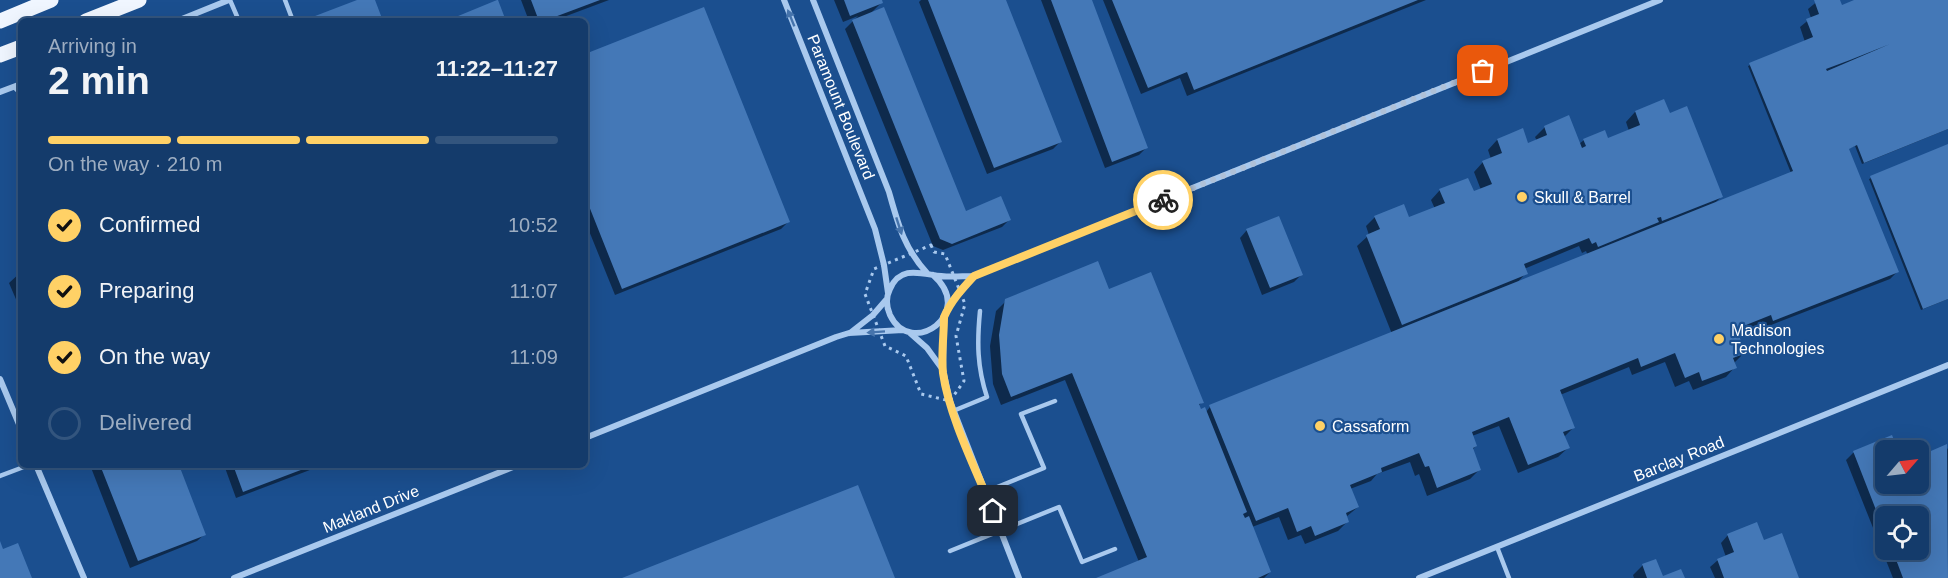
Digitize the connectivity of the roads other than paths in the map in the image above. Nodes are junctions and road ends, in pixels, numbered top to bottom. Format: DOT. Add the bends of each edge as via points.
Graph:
graph roads {
  1 [pos="51,0"];
  2 [pos="139,0"];
  3 [pos="230,0"];
  4 [pos="285,0"];
  5 [pos="784,0"];
  6 [pos="813,0"];
  7 [pos="1660,0"];
  8 [pos="94,18"];
  9 [pos="185,18"];
  10 [pos="238,18"];
  11 [pos="292,18"];
  12 [pos="0,21"];
  13 [pos="18,48"];
  14 [pos="0,56"];
  15 [pos="18,85"];
  16 [pos="14,87"];
  17 [pos="18,91"];
  18 [pos="0,92"];
  19 [pos="930,274"];
  20 [pos="974,276"];
  21 [pos="887,296"];
  22 [pos="980,311"];
  23 [pos="946,314"];
  24 [pos="906,331"];
  25 [pos="849,333"];
  26 [pos="1948,365"];
  27 [pos="943,370"];
  28 [pos="0,379"];
  29 [pos="1055,401"];
  30 [pos="953,411"];
  31 [pos="18,422"];
  32 [pos="588,437"];
  33 [pos="21,468"];
  34 [pos="37,468"];
  35 [pos="510,468"];
  36 [pos="0,476"];
  37 [pos="985,492"];
  38 [pos="1000,531"];
  39 [pos="1497,547"];
  40 [pos="1114,549"];
  41 [pos="950,551"];
  42 [pos="1437,571"];
  43 [pos="84,578"];
  44 [pos="234,578"];
  45 [pos="1019,578"];
  46 [pos="1419,578"];
  47 [pos="1440,578"];
  48 [pos="1509,578"];
  1 -- 12 [label="main road"];
  2 -- 8 [label="main road"];
  3 -- 9 [label="street"];
  3 -- 10 [label="lane"];
  4 -- 11 [label="lane"];
  21 -- 5 [label="street, Paramount Boulevard, one-way" via="875,229"];
  6 -- 19 [label="street, Paramount Boulevard, one-way" via="889,192 898,225 912,253"];
  7 -- 20 [label="street"];
  13 -- 14 [label="main road"];
  15 -- 16 [label="street"];
  16 -- 17 [label="lane"];
  16 -- 18 [label="street"];
  19 -- 20 [label="street"];
  19 -- 21 [label="street" via="908,273 892,284"];
  19 -- 23 [label="street" via="946,290"];
  20 -- 23 [label="street"];
  21 -- 24 [label="street" via="891,317"];
  21 -- 25 [label="street" via="873,315"];
  22 -- 30 [label="lane" via="980,375 987,396"];
  23 -- 24 [label="street" via="929,331"];
  23 -- 27 [label="street"];
  24 -- 25 [label="street, one-way"];
  24 -- 27 [label="street" via="927,348"];
  25 -- 32 [label="street"];
  26 -- 39 [label="street, Barclay Road"];
  27 -- 30 [label="street"];
  28 -- 31 [label="street"];
  29 -- 37 [label="lane" via="1021,414 1044,468"];
  30 -- 37 [label="street"];
  33 -- 36 [label="lane"];
  34 -- 43 [label="street"];
  35 -- 44 [label="street, Makland Drive"];
  37 -- 38 [label="street"];
  38 -- 40 [label="lane" via="1059,507 1082,562"];
  38 -- 41 [label="lane"];
  38 -- 45 [label="street"];
  39 -- 42 [label="street, Barclay Road"];
  39 -- 48 [label="lane"];
  42 -- 46 [label="street, Barclay Road"];
  42 -- 47 [label="lane"];
}
